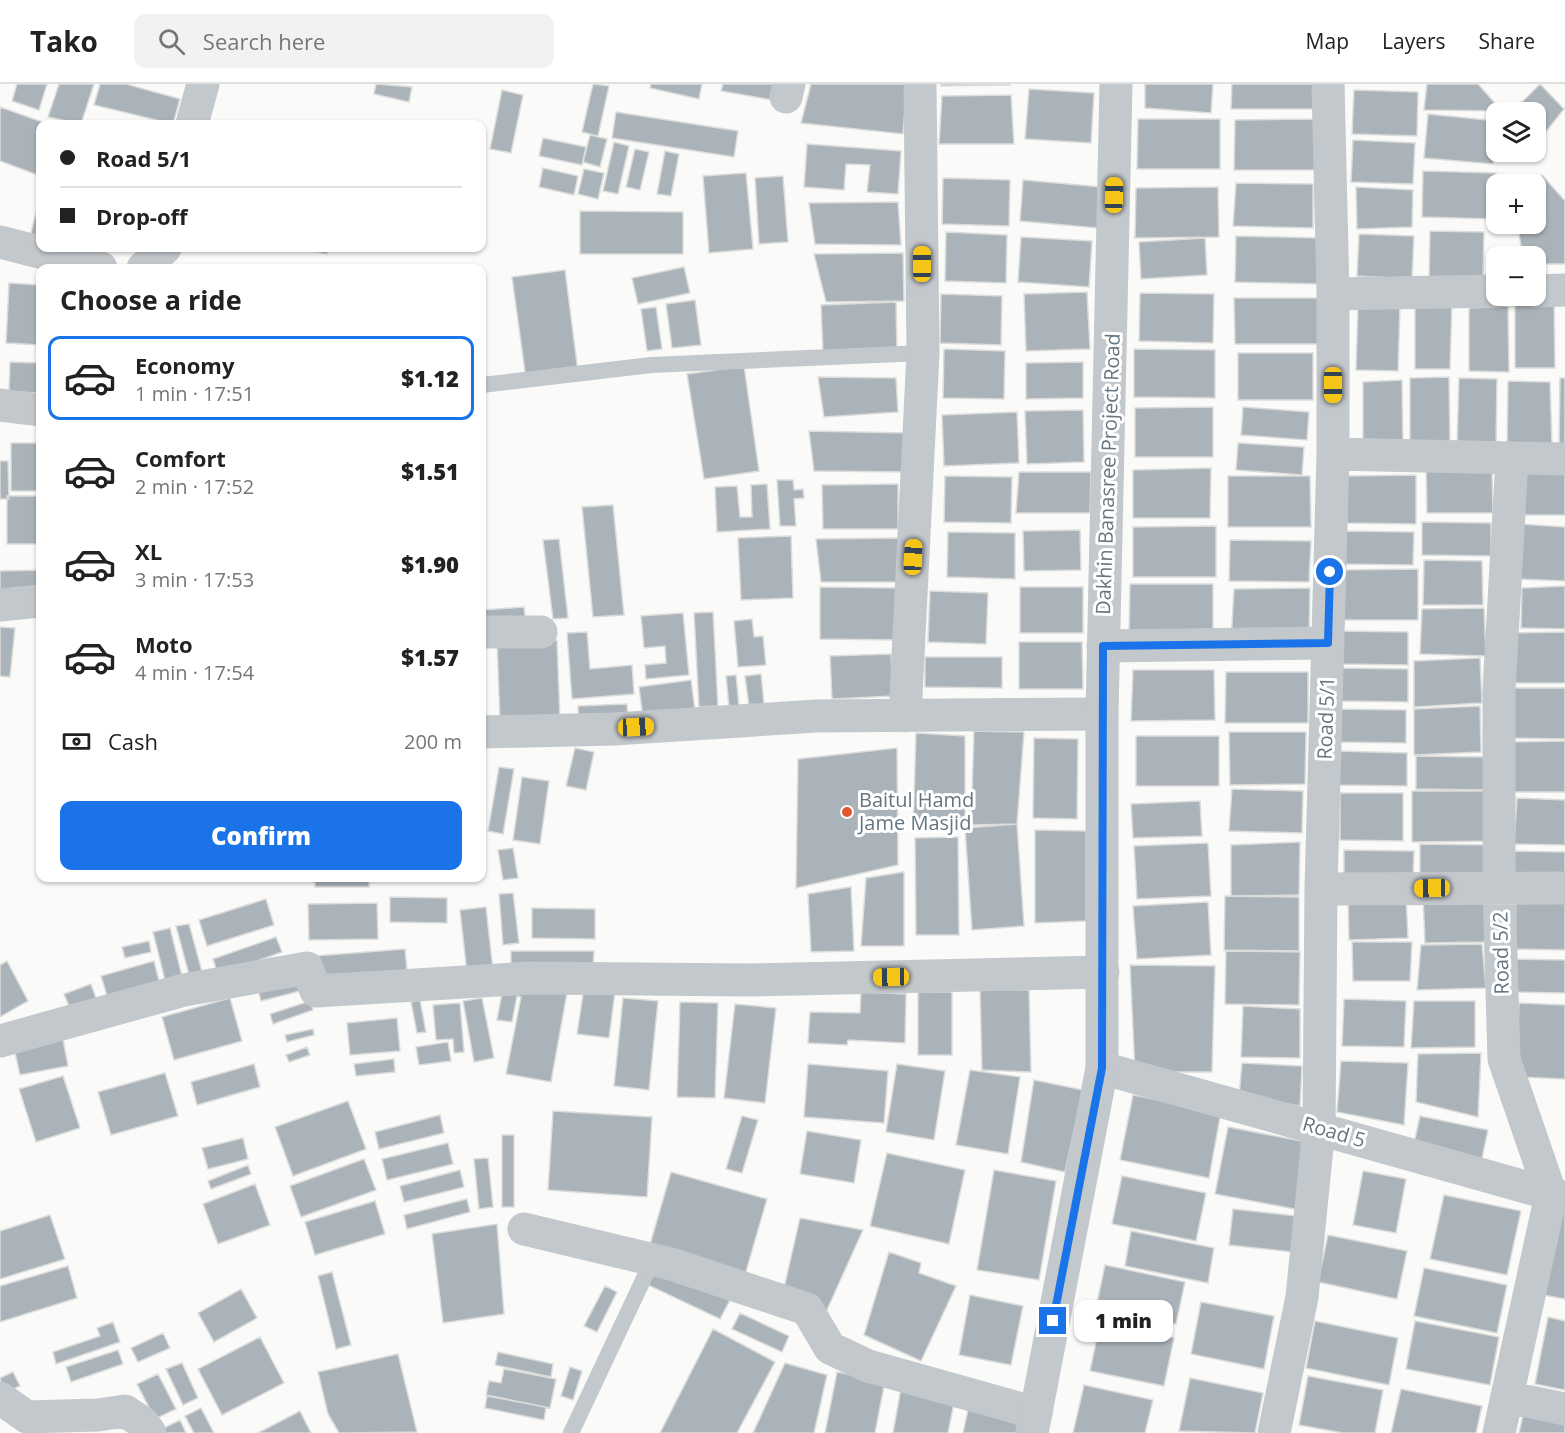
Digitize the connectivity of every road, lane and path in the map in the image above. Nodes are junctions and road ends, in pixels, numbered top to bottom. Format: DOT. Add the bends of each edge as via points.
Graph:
graph roads {
  1 [pos="203,84"];
  2 [pos="920,84"];
  3 [pos="1116,84"];
  4 [pos="1329,84"];
  5 [pos="193,120"];
  6 [pos="0,242"];
  7 [pos="36,251"];
  8 [pos="39,252"];
  9 [pos="161,252"];
  10 [pos="85,264"];
  11 [pos="147,264"];
  12 [pos="1486,291"];
  13 [pos="1546,291"];
  14 [pos="1565,291"];
  15 [pos="1333,294"];
  16 [pos="923,353"];
  17 [pos="486,385"];
  18 [pos="0,405"];
  19 [pos="36,410"];
  20 [pos="1333,454"];
  21 [pos="1512,459"];
  22 [pos="1565,459"];
  23 [pos="36,601"];
  24 [pos="0,605"];
  25 [pos="486,632"];
  26 [pos="541,632"];
  27 [pos="1328,643"];
  28 [pos="1103,646"];
  29 [pos="1102,714"];
  30 [pos="905,716"];
  31 [pos="486,732"];
  32 [pos="1499,886"];
  33 [pos="1565,888"];
  34 [pos="1321,889"];
  35 [pos="1103,972"];
  36 [pos="0,1041"];
  37 [pos="1102,1068"];
  38 [pos="1319,1127"];
  39 [pos="1558,1197"];
  40 [pos="525,1229"];
  41 [pos="653,1259"];
  42 [pos="1507,1397"];
  43 [pos="0,1398"];
  44 [pos="1565,1409"];
  45 [pos="1034,1423"];
  46 [pos="150,1433"];
  47 [pos="571,1433"];
  48 [pos="1274,1433"];
  49 [pos="1499,1433"];
  1 -- 5 [label="street"];
  2 -- 16 [label="street"];
  3 -- 28 [label="street, Dakhin Banasree Project Road"];
  4 -- 15 [label="street, Road 5/1"];
  6 -- 7 [label="street"];
  8 -- 10 [label="street"];
  9 -- 11 [label="street"];
  12 -- 15 [label="street"];
  13 -- 14 [label="street"];
  15 -- 20 [label="street, Road 5/1"];
  16 -- 17 [label="lane" via="651,365"];
  16 -- 30 [label="street"];
  18 -- 19 [label="street"];
  20 -- 21 [label="street"];
  20 -- 27 [label="street, Road 5/1"];
  21 -- 22 [label="street"];
  21 -- 32 [label="street, Road 5/2" via="1499,690"];
  23 -- 24 [label="street"];
  25 -- 26 [label="street"];
  27 -- 28 [label="street"];
  27 -- 34 [label="street, Road 5/1"];
  28 -- 29 [label="street, Dakhin Banasree Project Road"];
  29 -- 30 [label="street"];
  29 -- 35 [label="street, Dakhin Banasree Project Road"];
  30 -- 31 [label="street" via="816,716 614,729"];
  32 -- 33 [label="street"];
  32 -- 34 [label="street"];
  32 -- 39 [label="street, Road 5/2" via="1504,1059"];
  34 -- 38 [label="street, Road 5/1"];
  35 -- 36 [label="street" via="750,980 529,978 316,991 307,968 184,990"];
  35 -- 37 [label="street, Dakhin Banasree Project Road"];
  37 -- 38 [label="street, Road 5"];
  37 -- 45 [label="street, Dakhin Banasree Project Road"];
  38 -- 39 [label="street, Road 5"];
  38 -- 48 [label="street, Road 5/1" via="1302,1297"];
  39 -- 42 [label="street"];
  40 -- 41 [label="street"];
  41 -- 45 [label="street" via="807,1309 830,1348 868,1366"];
  41 -- 47 [label="lane"];
  42 -- 44 [label="street"];
  42 -- 49 [label="street"];
  43 -- 46 [label="street" via="27,1417 125,1411"];
}
